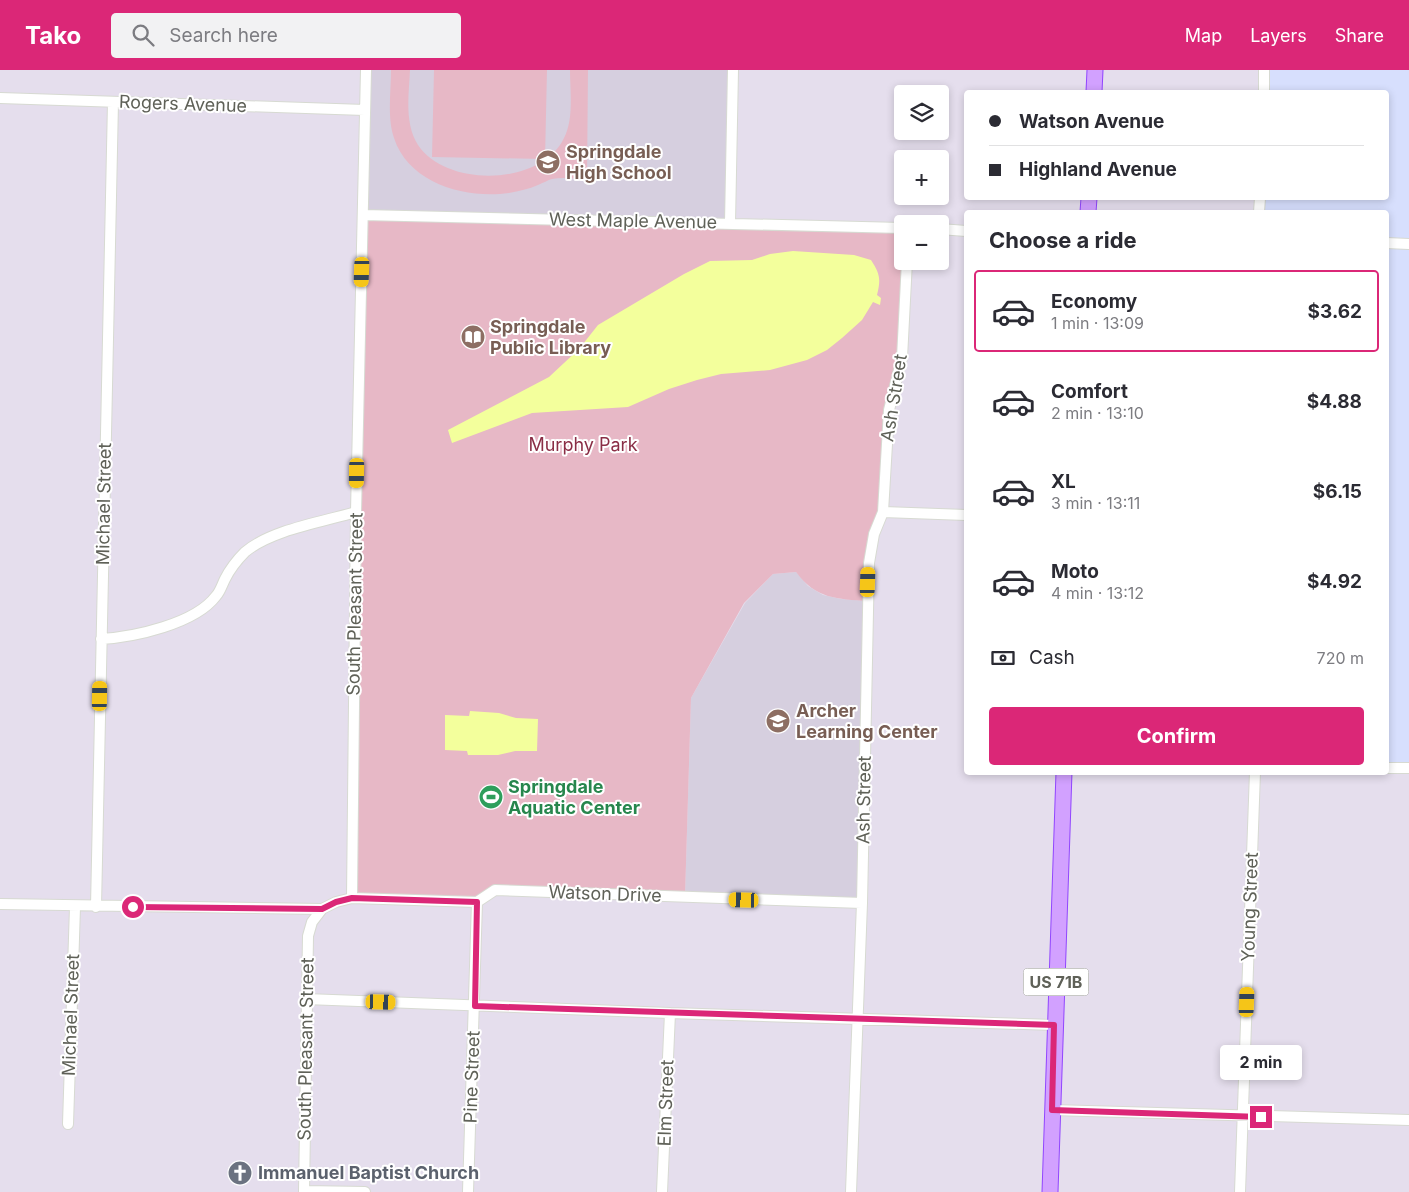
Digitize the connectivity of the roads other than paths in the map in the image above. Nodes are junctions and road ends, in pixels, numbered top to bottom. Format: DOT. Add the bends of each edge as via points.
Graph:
graph roads {
  1 [pos="366,70"];
  2 [pos="733,70"];
  3 [pos="1095,70"];
  4 [pos="1264,70"];
  5 [pos="1094,90"];
  6 [pos="1264,90"];
  7 [pos="0,98"];
  8 [pos="113,102"];
  9 [pos="365,110"];
  10 [pos="363,215"];
  11 [pos="730,223"];
  12 [pos="894,228"];
  13 [pos="949,230"];
  14 [pos="964,231"];
  15 [pos="1389,243"];
  16 [pos="1409,244"];
  17 [pos="907,270"];
  18 [pos="356,512"];
  19 [pos="883,512"];
  20 [pos="964,515"];
  21 [pos="101,639"];
  22 [pos="1389,768"];
  23 [pos="1409,768"];
  24 [pos="1064,775"];
  25 [pos="1255,775"];
  26 [pos="352,898"];
  27 [pos="477,902"];
  28 [pos="862,903"];
  29 [pos="0,904"];
  30 [pos="75,906"];
  31 [pos="96,907"];
  32 [pos="322,909"];
  33 [pos="306,999"];
  34 [pos="475,1006"];
  35 [pos="670,1013"];
  36 [pos="858,1019"];
  37 [pos="1054,1025"];
  38 [pos="1052,1110"];
  39 [pos="1242,1116"];
  40 [pos="1409,1120"];
  41 [pos="68,1124"];
  42 [pos="304,1191"];
  43 [pos="365,1192"];
  44 [pos="468,1192"];
  45 [pos="662,1192"];
  46 [pos="851,1192"];
  47 [pos="1050,1192"];
  48 [pos="1240,1192"];
  1 -- 9 [label="street, South Pleasant Street"];
  2 -- 11 [label="street"];
  3 -- 5 [label="main road"];
  4 -- 6 [label="street"];
  7 -- 8 [label="street, Rogers Avenue"];
  8 -- 9 [label="street, Rogers Avenue"];
  8 -- 21 [label="street, Michael Street"];
  9 -- 10 [label="street, South Pleasant Street"];
  10 -- 11 [label="street, West Maple Avenue"];
  10 -- 18 [label="street, South Pleasant Street"];
  11 -- 12 [label="street, West Maple Avenue"];
  13 -- 14 [label="street"];
  15 -- 16 [label="street"];
  17 -- 19 [label="street, Ash Street" via="902,358 889,410"];
  18 -- 21 [label="street" via="275,534 246,551 229,572 217,596 182,621"];
  18 -- 26 [label="street, South Pleasant Street"];
  19 -- 20 [label="street"];
  19 -- 28 [label="street, Ash Street" via="874,534 869,563"];
  21 -- 31 [label="street, Michael Street"];
  22 -- 23 [label="street"];
  24 -- 37 [label="main road, US 71B"];
  25 -- 39 [label="street, Young Street"];
  26 -- 27 [label="street"];
  26 -- 32 [label="street"];
  27 -- 28 [label="street, Watson Drive" via="495,890"];
  27 -- 34 [label="street, Pine Street"];
  28 -- 36 [label="street, Ash Street"];
  29 -- 30 [label="street"];
  30 -- 31 [label="street"];
  30 -- 41 [label="street, Michael Street"];
  31 -- 32 [label="street"];
  32 -- 33 [label="street, South Pleasant Street" via="312,922 308,936"];
  33 -- 34 [label="street"];
  33 -- 42 [label="street, South Pleasant Street"];
  34 -- 35 [label="street"];
  34 -- 44 [label="street, Pine Street"];
  35 -- 36 [label="street"];
  35 -- 45 [label="street, Elm Street"];
  36 -- 37 [label="street"];
  36 -- 46 [label="street, Ash Street"];
  37 -- 38 [label="main road, US 71B"];
  38 -- 39 [label="street"];
  38 -- 47 [label="main road, US 71B"];
  39 -- 40 [label="street"];
  39 -- 48 [label="street, Young Street"];
  42 -- 43 [label="street"];
}
